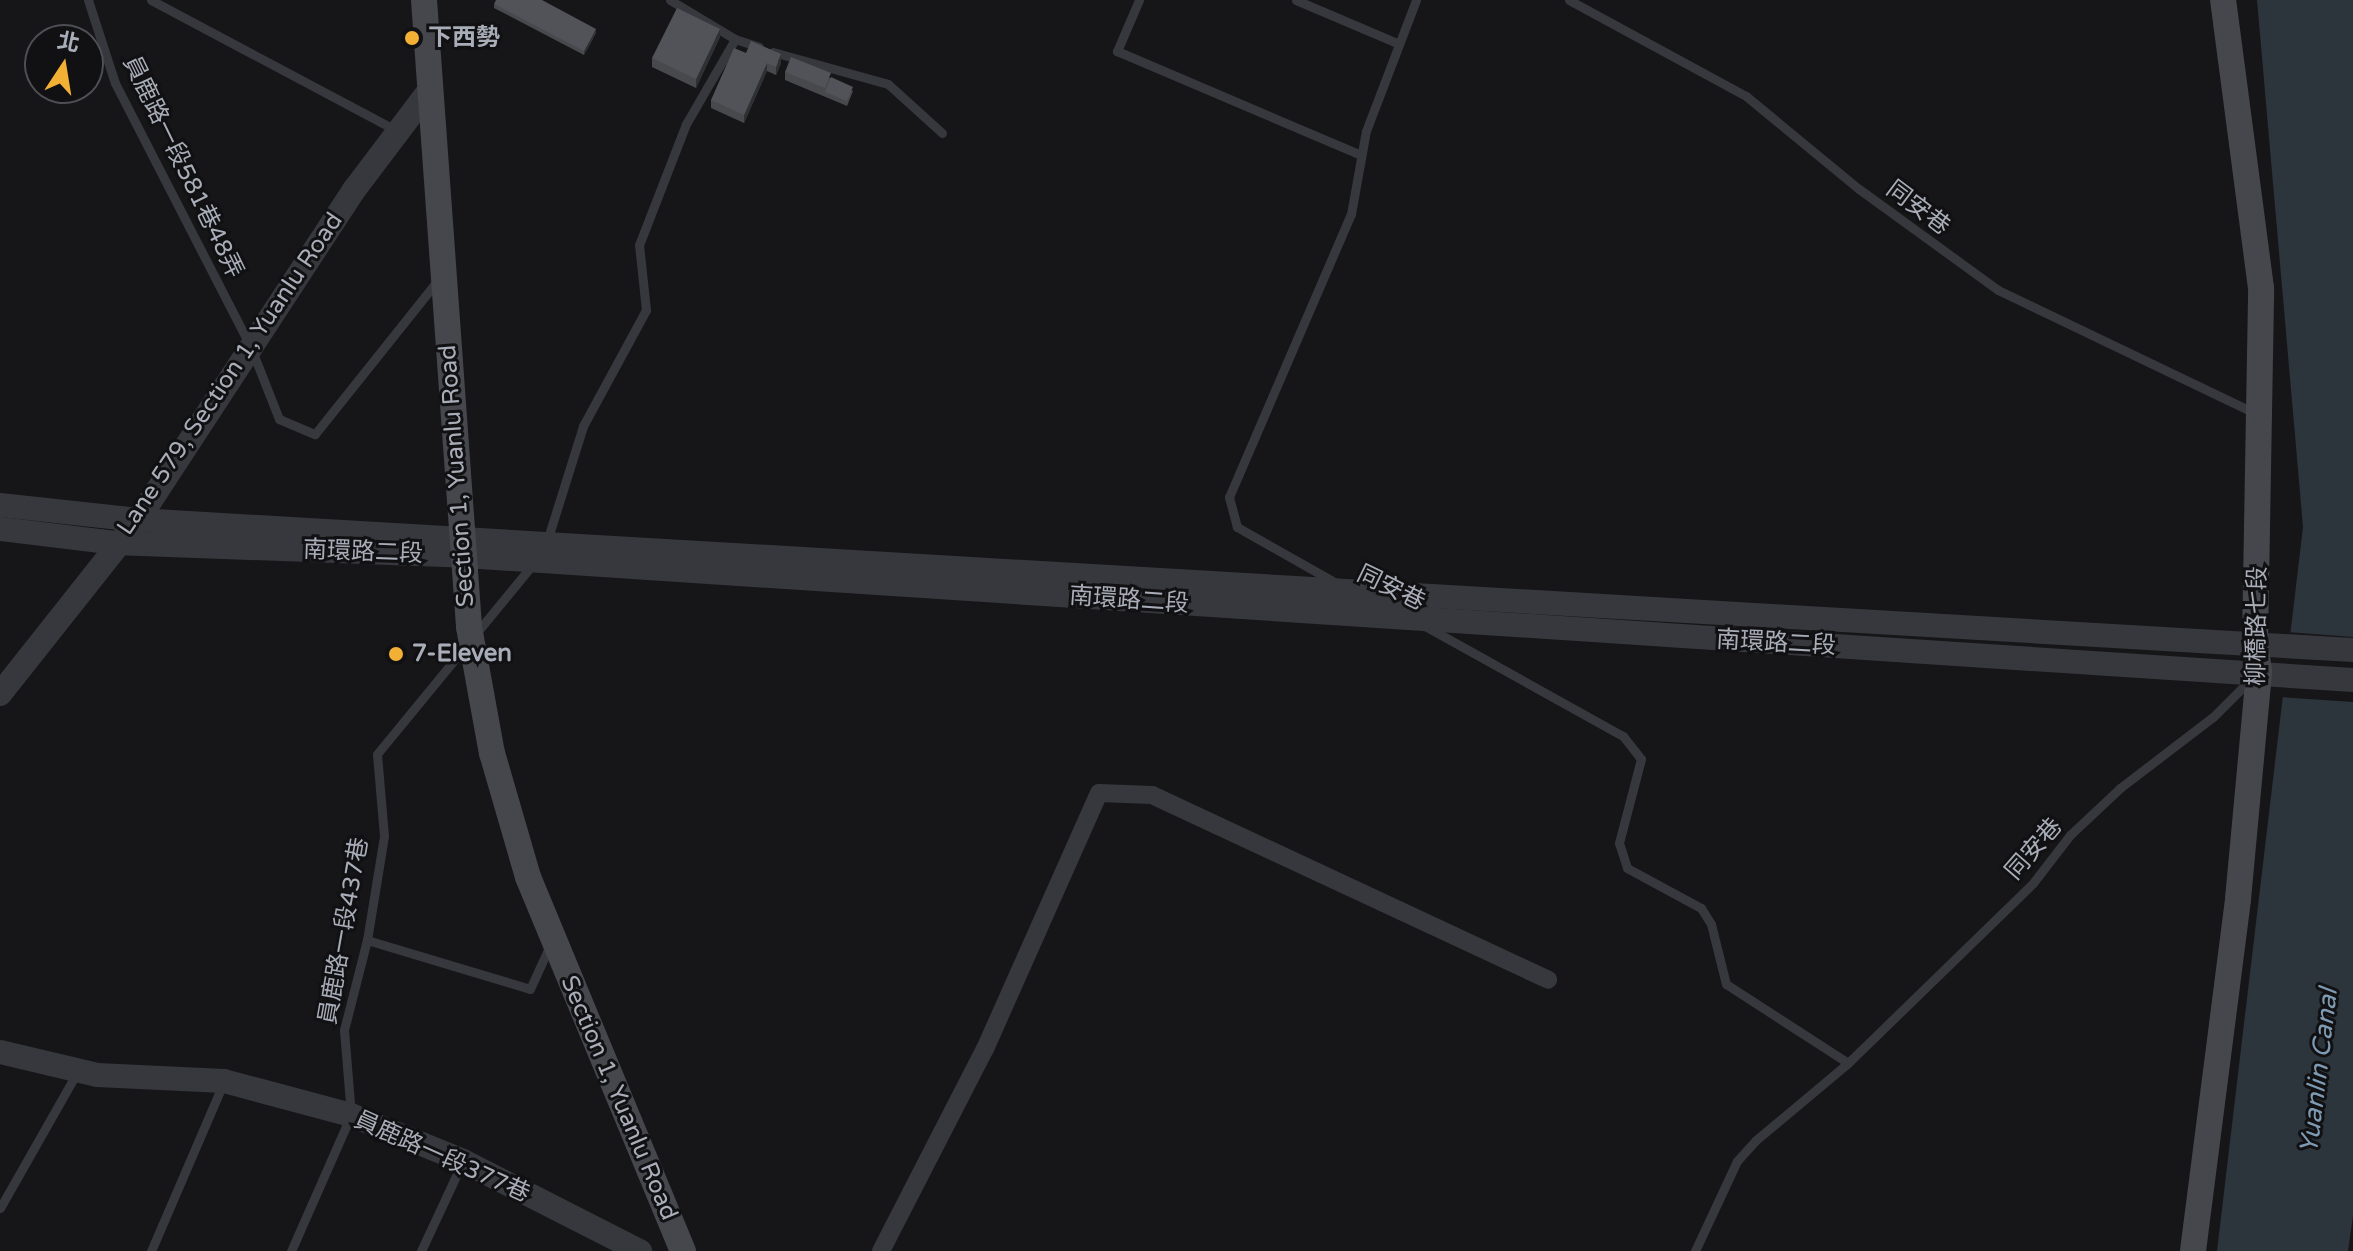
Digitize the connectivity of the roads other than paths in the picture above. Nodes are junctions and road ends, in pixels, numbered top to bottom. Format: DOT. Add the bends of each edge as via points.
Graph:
graph roads {
  1 [pos="88,0"];
  2 [pos="151,0"];
  3 [pos="670,0"];
  4 [pos="1139,0"];
  5 [pos="1296,0"];
  6 [pos="1416,0"];
  7 [pos="1569,0"];
  8 [pos="2223,0"];
  9 [pos="420,2"];
  10 [pos="735,39"];
  11 [pos="1399,44"];
  12 [pos="429,91"];
  13 [pos="396,130"];
  14 [pos="942,133"];
  15 [pos="1361,155"];
  16 [pos="441,276"];
  17 [pos="251,348"];
  18 [pos="2262,415"];
  19 [pos="0,505"];
  20 [pos="138,520"];
  21 [pos="0,529"];
  22 [pos="547,541"];
  23 [pos="115,543"];
  24 [pos="465,547"];
  25 [pos="533,564"];
  26 [pos="1347,590"];
  27 [pos="1417,622"];
  28 [pos="2268,643"];
  29 [pos="471,645"];
  30 [pos="2353,650"];
  31 [pos="2268,672"];
  32 [pos="2353,680"];
  33 [pos="0,694"];
  34 [pos="553,938"];
  35 [pos="367,940"];
  36 [pos="1548,980"];
  37 [pos="0,1052"];
  38 [pos="1848,1063"];
  39 [pos="77,1071"];
  40 [pos="224,1081"];
  41 [pos="351,1115"];
  42 [pos="463,1161"];
  43 [pos="0,1208"];
  44 [pos="151,1251"];
  45 [pos="291,1251"];
  46 [pos="421,1251"];
  47 [pos="640,1251"];
  48 [pos="683,1251"];
  49 [pos="881,1251"];
  50 [pos="1695,1251"];
  51 [pos="2193,1251"];
  1 -- 17 [label="lane, 員鹿路一段581巷48弄" via="115,83"];
  2 -- 13 [label="lane"];
  3 -- 10 [label="lane"];
  4 -- 15 [label="lane" via="1117,51"];
  5 -- 11 [label="lane"];
  6 -- 11 [label="lane, 同安巷"];
  7 -- 18 [label="lane, 同安巷" via="1746,96 1859,189 1998,290 2230,405"];
  8 -- 18 [label="main road, 柳橋路七段" via="2261,288"];
  9 -- 12 [label="main road, Section 1, Yuanlu Road"];
  10 -- 14 [label="lane" via="837,74 888,84"];
  10 -- 22 [label="lane" via="686,124 639,245 646,310 583,426"];
  11 -- 15 [label="lane, 同安巷"];
  12 -- 13 [label="street, Lane 579, Section 1, Yuanlu Road"];
  12 -- 16 [label="main road, Section 1, Yuanlu Road"];
  13 -- 17 [label="street, Lane 579, Section 1, Yuanlu Road"];
  15 -- 26 [label="lane, 同安巷" via="1351,214 1229,497 1237,527"];
  16 -- 17 [label="lane, 員鹿路一段581巷48弄" via="315,434 279,419"];
  16 -- 24 [label="main road, Section 1, Yuanlu Road"];
  17 -- 20 [label="street, Lane 579, Section 1, Yuanlu Road"];
  18 -- 28 [label="main road, 柳橋路七段"];
  19 -- 20 [label="street, 南環路二段"];
  20 -- 23 [label="street, Lane 579, Section 1, Yuanlu Road"];
  20 -- 24 [label="street, 南環路二段"];
  21 -- 23 [label="street, 南環路二段"];
  22 -- 24 [label="street, 南環路二段"];
  22 -- 26 [label="street, 南環路二段"];
  23 -- 24 [label="street, 南環路二段"];
  23 -- 33 [label="street, Lane 579, Section 1, Yuanlu Road"];
  24 -- 25 [label="street, 南環路二段"];
  24 -- 29 [label="main road, Section 1, Yuanlu Road"];
  25 -- 27 [label="street, 南環路二段"];
  25 -- 29 [label="lane, 員鹿路一段437巷"];
  26 -- 27 [label="lane, 同安巷"];
  26 -- 28 [label="street, 南環路二段"];
  27 -- 31 [label="street, 南環路二段"];
  27 -- 38 [label="lane, 同安巷" via="1623,736 1641,759 1619,843 1627,868 1701,908 1711,924 1726,984"];
  28 -- 30 [label="street, 南環路二段"];
  28 -- 31 [label="main road, 柳橋路七段"];
  29 -- 34 [label="main road, Section 1, Yuanlu Road" via="492,753 528,877"];
  29 -- 35 [label="lane, 員鹿路一段437巷" via="377,754 384,836"];
  31 -- 32 [label="street, 南環路二段"];
  31 -- 38 [label="lane, 同安巷" via="2120,788 2070,835 2033,883"];
  31 -- 51 [label="main road, 柳橋路七段"];
  34 -- 35 [label="lane" via="530,989"];
  34 -- 48 [label="main road, Section 1, Yuanlu Road"];
  35 -- 41 [label="lane, 員鹿路一段437巷" via="344,1030"];
  36 -- 49 [label="street" via="1152,795 1099,793 985,1049"];
  37 -- 39 [label="street, 員鹿路一段377巷"];
  38 -- 50 [label="lane, 同安巷" via="1737,1161"];
  39 -- 40 [label="street, 員鹿路一段377巷"];
  39 -- 43 [label="lane"];
  40 -- 41 [label="street, 員鹿路一段377巷"];
  40 -- 44 [label="lane"];
  41 -- 42 [label="street, 員鹿路一段377巷"];
  41 -- 45 [label="lane"];
  42 -- 46 [label="lane"];
  42 -- 47 [label="street, 員鹿路一段377巷"];
}
